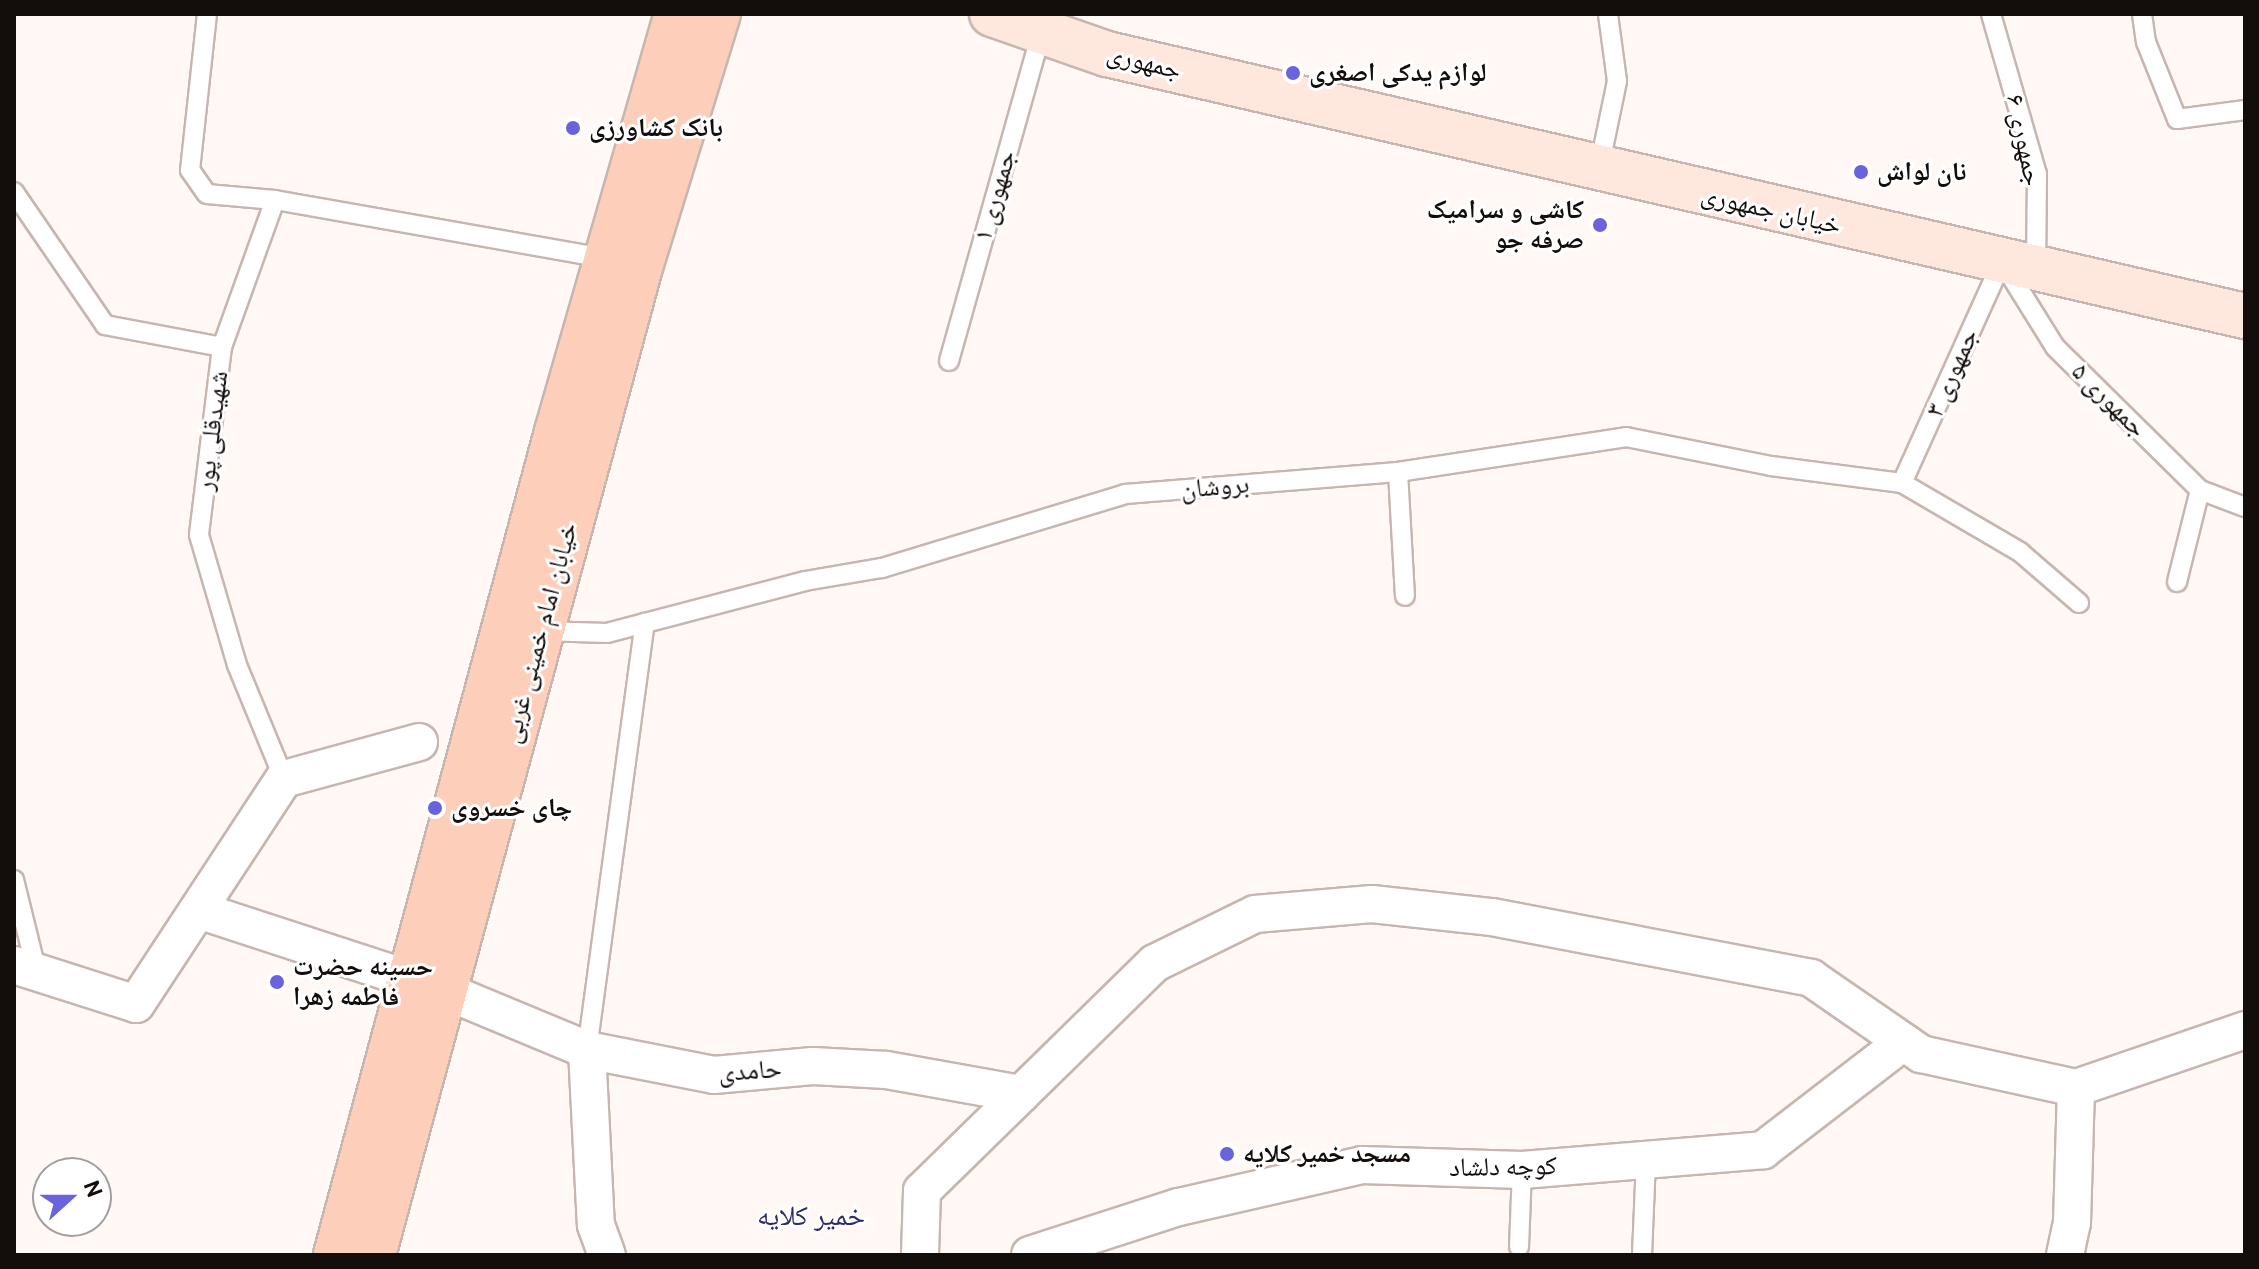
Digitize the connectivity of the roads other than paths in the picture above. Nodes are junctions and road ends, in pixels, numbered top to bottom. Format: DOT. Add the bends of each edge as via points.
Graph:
graph roads {
  1 [pos="207,14"];
  2 [pos="677,14"];
  3 [pos="718,14"];
  4 [pos="1608,14"];
  5 [pos="1991,14"];
  6 [pos="2142,14"];
  7 [pos="998,15"];
  8 [pos="1042,31"];
  9 [pos="1299,98"];
  10 [pos="2245,110"];
  11 [pos="1599,171"];
  12 [pos="14,192"];
  13 [pos="275,200"];
  14 [pos="20,210"];
  15 [pos="623,263"];
  16 [pos="2019,266"];
  17 [pos="2245,316"];
  18 [pos="222,347"];
  19 [pos="949,361"];
  20 [pos="1398,472"];
  21 [pos="1902,483"];
  22 [pos="2200,490"];
  23 [pos="2245,507"];
  24 [pos="2177,582"];
  25 [pos="1405,596"];
  26 [pos="2079,603"];
  27 [pos="645,623"];
  28 [pos="523,626"];
  29 [pos="419,742"];
  30 [pos="284,779"];
  31 [pos="14,880"];
  32 [pos="198,910"];
  33 [pos="25,967"];
  34 [pos="426,985"];
  35 [pos="2245,1030"];
  36 [pos="1903,1042"];
  37 [pos="587,1050"];
  38 [pos="2076,1088"];
  39 [pos="1021,1094"];
  40 [pos="1646,1160"];
  41 [pos="1522,1170"];
  42 [pos="1519,1247"];
  43 [pos="336,1255"];
  44 [pos="373,1255"];
  45 [pos="607,1255"];
  46 [pos="920,1255"];
  47 [pos="1030,1255"];
  48 [pos="1642,1255"];
  49 [pos="2065,1255"];
  1 -- 13 [label="lane" via="190,170 207,194"];
  2 -- 15 [label="main road, خیابان امام خمینی غربی"];
  3 -- 15 [label="main road, خیابان امام خمینی غربی"];
  4 -- 11 [label="lane" via="1617,81"];
  5 -- 16 [label="lane, جمهوری ۶" via="2037,174"];
  6 -- 10 [label="lane" via="2146,42 2177,119"];
  7 -- 8 [label="main road, جمهوری"];
  8 -- 9 [label="main road, جمهوری" via="1107,54"];
  8 -- 19 [label="lane, جمهوری ۱"];
  9 -- 11 [label="main road, خیابان جمهوری"];
  11 -- 16 [label="main road, خیابان جمهوری"];
  12 -- 14 [label="lane, شهیدقلی پور"];
  13 -- 15 [label="lane"];
  13 -- 18 [label="lane"];
  14 -- 18 [label="lane, شهیدقلی پور" via="105,325"];
  15 -- 28 [label="main road, خیابان امام خمینی غربی"];
  16 -- 17 [label="main road, خیابان جمهوری"];
  16 -- 21 [label="lane, جمهوری ۳"];
  16 -- 22 [label="lane, جمهوری ۵" via="2055,347"];
  18 -- 30 [label="lane, شهیدقلی پور" via="199,535 237,665"];
  20 -- 21 [label="lane, بروشان" via="1626,437 1771,466"];
  20 -- 25 [label="lane"];
  20 -- 27 [label="lane, بروشان" via="1125,494 882,568 805,581"];
  21 -- 26 [label="lane" via="2020,552"];
  22 -- 23 [label="lane, جمهوری ۵"];
  22 -- 24 [label="lane"];
  27 -- 28 [label="lane, بروشان" via="607,633"];
  27 -- 37 [label="lane"];
  28 -- 34 [label="main road, خیابان امام خمینی غربی"];
  29 -- 30 [label="street"];
  30 -- 32 [label="street"];
  31 -- 33 [label="lane"];
  32 -- 33 [label="street" via="136,1004"];
  32 -- 34 [label="street, حامدی"];
  34 -- 37 [label="street, حامدی"];
  34 -- 43 [label="main road, خیابان امام خمینی غربی"];
  34 -- 44 [label="main road, خیابان امام خمینی غربی"];
  35 -- 38 [label="street"];
  36 -- 38 [label="street" via="1921,1054"];
  36 -- 39 [label="street" via="1811,978 1492,917 1372,904 1255,914 1155,963"];
  36 -- 40 [label="street, کوچه دلشاد" via="1763,1150"];
  37 -- 39 [label="street, حامدی" via="714,1075 813,1066 886,1070"];
  37 -- 45 [label="street" via="596,1225"];
  38 -- 49 [label="street" via="2072,1223"];
  39 -- 46 [label="street" via="922,1191"];
  40 -- 41 [label="street, کوچه دلشاد"];
  40 -- 48 [label="lane"];
  41 -- 42 [label="lane"];
  41 -- 47 [label="street, کوچه دلشاد" via="1362,1165 1179,1207"];
}
